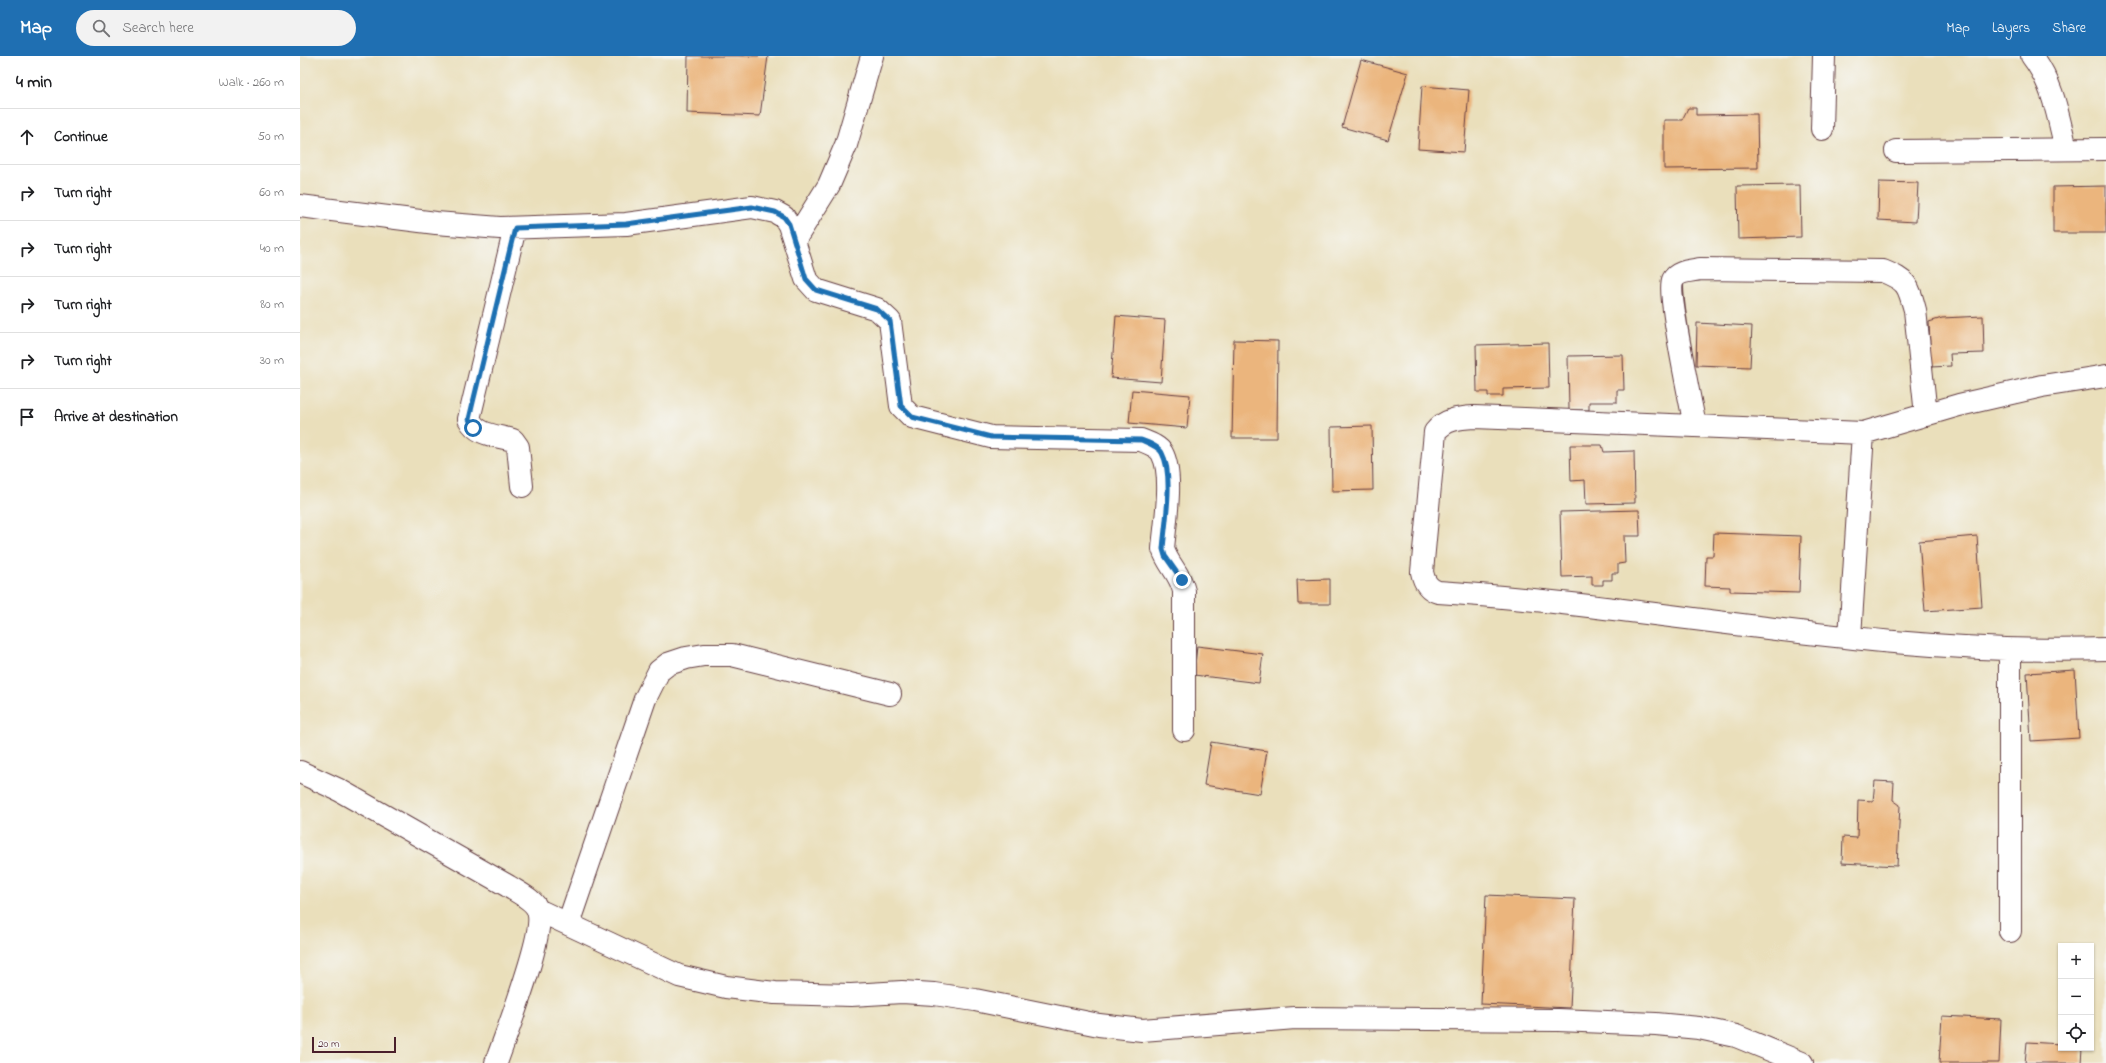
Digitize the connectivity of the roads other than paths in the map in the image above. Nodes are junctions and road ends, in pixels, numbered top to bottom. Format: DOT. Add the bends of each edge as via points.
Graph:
graph roads {
  1 [pos="872,56"];
  2 [pos="1824,56"];
  3 [pos="2032,56"];
  4 [pos="1822,129"];
  5 [pos="2106,149"];
  6 [pos="2066,150"];
  7 [pos="1896,151"];
  8 [pos="300,206"];
  9 [pos="515,228"];
  10 [pos="794,241"];
  11 [pos="2106,376"];
  12 [pos="1926,415"];
  13 [pos="1695,426"];
  14 [pos="1863,433"];
  15 [pos="522,486"];
  16 [pos="1850,636"];
  17 [pos="2106,649"];
  18 [pos="2010,650"];
  19 [pos="890,694"];
  20 [pos="1184,730"];
  21 [pos="300,772"];
  22 [pos="538,910"];
  23 [pos="568,924"];
  24 [pos="2010,931"];
  25 [pos="496,1063"];
  26 [pos="1802,1063"];
  1 -- 10 [label="street" via="846,145 829,185"];
  2 -- 4 [label="street"];
  3 -- 6 [label="street" via="2052,90"];
  5 -- 6 [label="street"];
  6 -- 7 [label="street"];
  8 -- 9 [label="street" via="436,223"];
  9 -- 10 [label="street" via="626,224 752,207 775,212 784,217"];
  9 -- 15 [label="street" via="469,419 473,428 516,443"];
  10 -- 20 [label="street" via="806,279 816,290 877,309 890,321 901,406 912,417 991,437 1141,440 1161,451 1166,463 1168,484 1163,549 1182,580 1184,591"];
  11 -- 12 [label="street" via="2042,386"];
  12 -- 13 [label="street" via="1915,310 1911,293 1901,279 1883,271 1700,268 1679,274 1674,277 1671,284"];
  12 -- 14 [label="street"];
  13 -- 14 [label="street"];
  13 -- 16 [label="street" via="1474,417 1458,418 1440,425 1434,438 1422,572 1424,579 1431,590 1438,592"];
  14 -- 16 [label="street"];
  16 -- 18 [label="street" via="1944,647"];
  17 -- 18 [label="street"];
  18 -- 24 [label="street"];
  19 -- 23 [label="street" via="732,655 698,656 668,664 659,671 645,699"];
  21 -- 22 [label="street" via="339,790 508,886 534,904"];
  22 -- 23 [label="street"];
  22 -- 25 [label="street" via="538,930 530,960"];
  23 -- 26 [label="street" via="679,976 726,987 775,993 934,994 1099,1025 1142,1030 1295,1018 1558,1020 1656,1024 1699,1028 1736,1036"];
}
